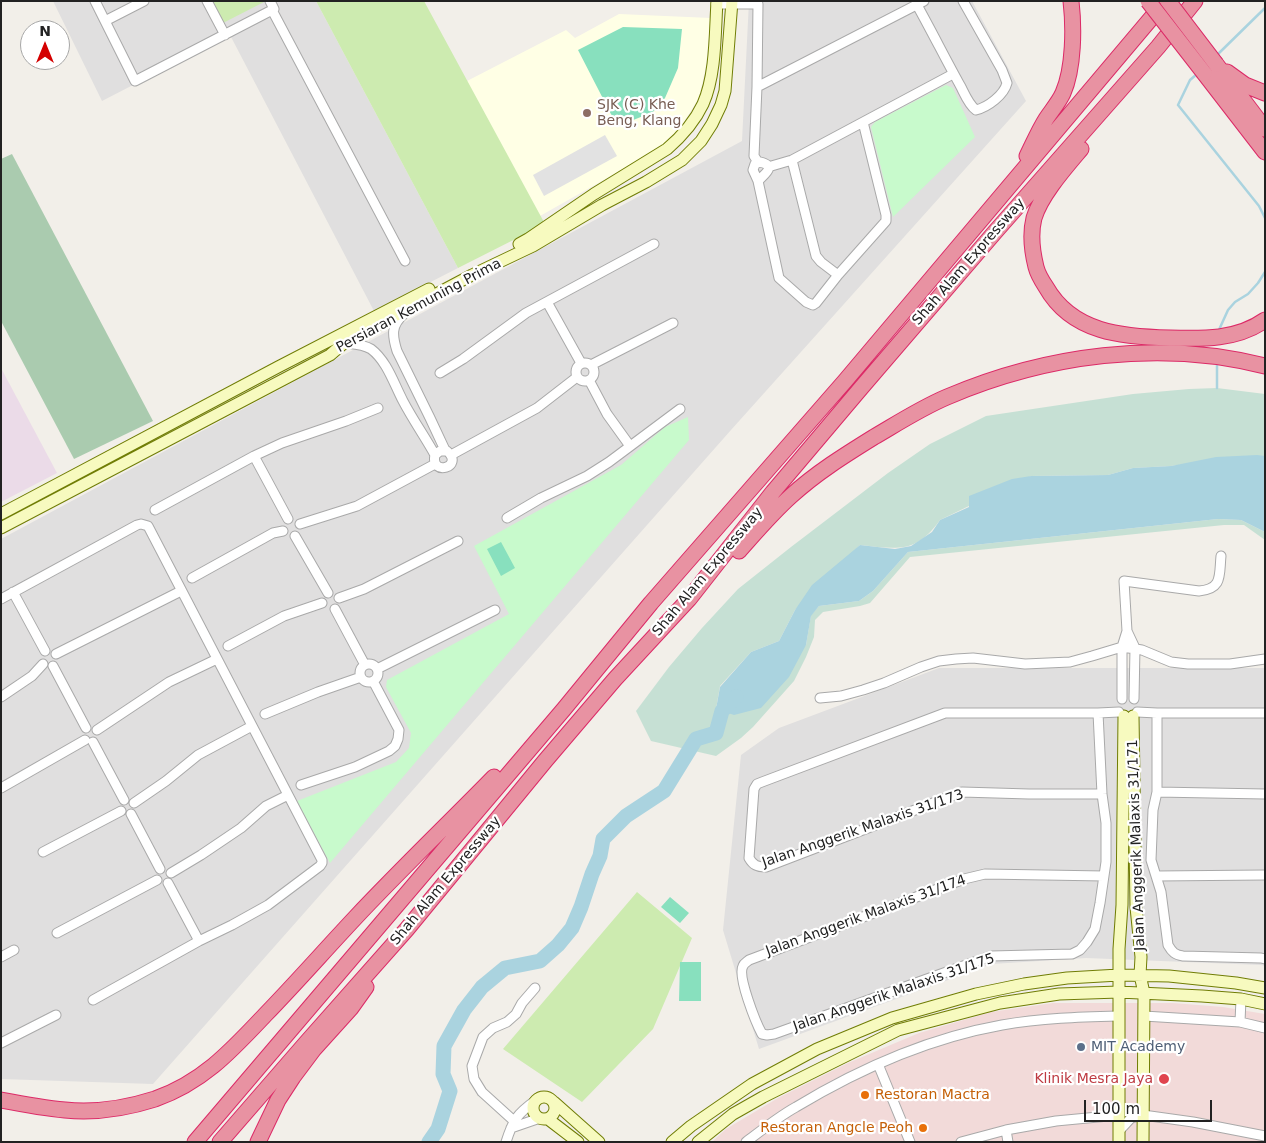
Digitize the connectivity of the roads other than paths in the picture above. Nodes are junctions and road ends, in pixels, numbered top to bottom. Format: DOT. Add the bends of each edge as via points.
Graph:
graph roads {
  1 [pos="95,1"];
  2 [pos="144,1"];
  3 [pos="207,1"];
  4 [pos="963,1"];
  5 [pos="1071,1"];
  6 [pos="1148,1"];
  7 [pos="1167,1"];
  8 [pos="1195,1"];
  9 [pos="732,2"];
  10 [pos="759,2"];
  11 [pos="717,3"];
  12 [pos="921,3"];
  13 [pos="271,6"];
  14 [pos="105,21"];
  15 [pos="225,35"];
  16 [pos="1210,69"];
  17 [pos="953,74"];
  18 [pos="757,87"];
  19 [pos="1265,93"];
  20 [pos="1103,108"];
  21 [pos="863,122"];
  22 [pos="1265,129"];
  23 [pos="1264,152"];
  24 [pos="792,160"];
  25 [pos="758,162"];
  26 [pos="768,167"];
  27 [pos="1017,176"];
  28 [pos="758,181"];
  29 [pos="582,202"];
  30 [pos="588,213"];
  31 [pos="654,244"];
  32 [pos="405,261"];
  33 [pos="838,275"];
  34 [pos="547,302"];
  35 [pos="413,306"];
  36 [pos="1265,320"];
  37 [pos="673,323"];
  38 [pos="344,343"];
  39 [pos="581,363"];
  40 [pos="591,365"];
  41 [pos="1265,366"];
  42 [pos="440,373"];
  43 [pos="408,374"];
  44 [pos="577,377"];
  45 [pos="589,380"];
  46 [pos="394,381"];
  47 [pos="378,408"];
  48 [pos="680,409"];
  49 [pos="630,446"];
  50 [pos="448,452"];
  51 [pos="254,456"];
  52 [pos="436,459"];
  53 [pos="155,510"];
  54 [pos="1,514"];
  55 [pos="507,518"];
  56 [pos="288,519"];
  57 [pos="300,524"];
  58 [pos="1,528"];
  59 [pos="284,530"];
  60 [pos="295,536"];
  61 [pos="458,541"];
  62 [pos="1221,556"];
  63 [pos="192,578"];
  64 [pos="181,591"];
  65 [pos="13,592"];
  66 [pos="328,593"];
  67 [pos="339,598"];
  68 [pos="1,599"];
  69 [pos="689,600"];
  70 [pos="322,603"];
  71 [pos="335,609"];
  72 [pos="495,610"];
  73 [pos="1126,632"];
  74 [pos="228,646"];
  75 [pos="1122,646"];
  76 [pos="1134,648"];
  77 [pos="45,651"];
  78 [pos="56,654"];
  79 [pos="217,659"];
  80 [pos="1265,659"];
  81 [pos="43,664"];
  82 [pos="365,665"];
  83 [pos="54,666"];
  84 [pos="377,669"];
  85 [pos="361,677"];
  86 [pos="373,681"];
  87 [pos="1,697"];
  88 [pos="820,698"];
  89 [pos="1122,699"];
  90 [pos="1134,699"];
  91 [pos="564,709"];
  92 [pos="1098,713"];
  93 [pos="1157,713"];
  94 [pos="1265,713"];
  95 [pos="265,714"];
  96 [pos="1128,714"];
  97 [pos="252,726"];
  98 [pos="86,728"];
  99 [pos="96,730"];
  100 [pos="89,741"];
  101 [pos="301,785"];
  102 [pos="1,788"];
  103 [pos="1157,792"];
  104 [pos="1102,794"];
  105 [pos="1265,794"];
  106 [pos="288,795"];
  107 [pos="124,800"];
  108 [pos="134,803"];
  109 [pos="121,811"];
  110 [pos="131,814"];
  111 [pos="43,852"];
  112 [pos="160,869"];
  113 [pos="171,873"];
  114 [pos="1265,875"];
  115 [pos="1104,876"];
  116 [pos="1156,876"];
  117 [pos="157,880"];
  118 [pos="168,883"];
  119 [pos="408,929"];
  120 [pos="57,933"];
  121 [pos="199,941"];
  122 [pos="1119,949"];
  123 [pos="14,950"];
  124 [pos="1,957"];
  125 [pos="1141,957"];
  126 [pos="1265,959"];
  127 [pos="1120,975"];
  128 [pos="1140,975"];
  129 [pos="1105,976"];
  130 [pos="1169,976"];
  131 [pos="535,988"];
  132 [pos="1265,988"];
  133 [pos="1120,992"];
  134 [pos="1144,993"];
  135 [pos="1241,999"];
  136 [pos="93,1000"];
  137 [pos="1265,1004"];
  138 [pos="56,1015"];
  139 [pos="1120,1016"];
  140 [pos="1144,1016"];
  141 [pos="1240,1022"];
  142 [pos="1265,1028"];
  143 [pos="767,1035"];
  144 [pos="1,1043"];
  145 [pos="878,1064"];
  146 [pos="1,1100"];
  147 [pos="535,1102"];
  148 [pos="554,1102"];
  149 [pos="1119,1115"];
  150 [pos="1143,1115"];
  151 [pos="544,1118"];
  152 [pos="513,1125"];
  153 [pos="1006,1130"];
  154 [pos="1119,1136"];
  155 [pos="1263,1138"];
  156 [pos="195,1142"];
  157 [pos="220,1142"];
  158 [pos="258,1142"];
  159 [pos="506,1142"];
  160 [pos="578,1142"];
  161 [pos="599,1142"];
  162 [pos="672,1142"];
  163 [pos="698,1142"];
  164 [pos="746,1142"];
  165 [pos="910,1142"];
  166 [pos="961,1142"];
  167 [pos="1008,1142"];
  168 [pos="1143,1142"];
  1 -- 14 [label="street"];
  2 -- 14 [label="street"];
  3 -- 15 [label="street"];
  4 -- 17 [label="street" via="1007,83 1001,94 976,110"];
  5 -- 27 [label="highway" via="1073,30 1068,78"];
  6 -- 16 [label="highway, bridge"];
  7 -- 16 [label="highway, bridge"];
  7 -- 27 [label="highway, Shah Alam Expressway"];
  8 -- 20 [label="highway, Shah Alam Expressway"];
  9 -- 10 [label="street"];
  9 -- 11 [label="street"];
  9 -- 30 [label="street, Persiaran Kemuning Prima" via="725,91 712,124 701,141 682,160"];
  10 -- 18 [label="street"];
  11 -- 29 [label="street, Persiaran Kemuning Prima" via="710,83 690,124 667,149"];
  12 -- 17 [label="street"];
  12 -- 18 [label="street"];
  13 -- 15 [label="street"];
  13 -- 32 [label="street"];
  14 -- 15 [label="street" via="135,81"];
  16 -- 19 [label="highway"];
  16 -- 22 [label="highway"];
  16 -- 23 [label="highway"];
  17 -- 21 [label="street"];
  18 -- 25 [label="street" via="754,156"];
  20 -- 36 [label="highway" via="1084,144 1060,173 1034,218 1032,252 1038,274 1050,295 1073,317 1090,326 1133,336 1205,338 1234,335"];
  20 -- 69 [label="highway, Shah Alam Expressway" via="786,477"];
  21 -- 24 [label="street"];
  21 -- 33 [label="street" via="886,219"];
  24 -- 26 [label="street"];
  24 -- 33 [label="street" via="816,256"];
  25 -- 26 [label="street" via="764,162"];
  25 -- 28 [label="street" via="753,170"];
  26 -- 28 [label="street" via="767,173"];
  27 -- 91 [label="highway, Shah Alam Expressway"];
  28 -- 33 [label="street" via="779,278 813,305"];
  29 -- 30 [label="street"];
  29 -- 54 [label="street, Persiaran Kemuning Prima" via="528,240 286,362"];
  30 -- 35 [label="street, Persiaran Kemuning Prima" via="533,246"];
  31 -- 34 [label="street"];
  34 -- 39 [label="street"];
  34 -- 42 [label="street" via="526,312"];
  35 -- 38 [label="street, Persiaran Kemuning Prima"];
  35 -- 43 [label="street" via="398,320 393,332 397,351"];
  37 -- 40 [label="street"];
  38 -- 46 [label="street" via="370,348"];
  38 -- 58 [label="street, Persiaran Kemuning Prima" via="330,354"];
  39 -- 40 [label="street"];
  39 -- 44 [label="street" via="576,369"];
  40 -- 45 [label="street" via="594,373"];
  41 -- 69 [label="highway" via="1193,354 1118,354 1061,361 946,397 904,418 836,461 791,496 728,564"];
  43 -- 46 [label="street"];
  43 -- 50 [label="street"];
  44 -- 45 [label="street"];
  44 -- 50 [label="street" via="537,408"];
  45 -- 49 [label="street" via="607,414"];
  46 -- 52 [label="street"];
  47 -- 51 [label="street"];
  48 -- 49 [label="street"];
  49 -- 55 [label="street" via="587,476"];
  50 -- 52 [label="street" via="440,451"];
  50 -- 52 [label="street" via="452,461 446,468 440,468"];
  51 -- 53 [label="street"];
  51 -- 56 [label="street"];
  52 -- 57 [label="street" via="357,506"];
  56 -- 57 [label="street"];
  56 -- 59 [label="street" via="283,525"];
  57 -- 60 [label="street" via="301,529"];
  59 -- 60 [label="street" via="287,535"];
  59 -- 63 [label="street"];
  60 -- 66 [label="street"];
  61 -- 67 [label="street" via="364,589"];
  62 -- 73 [label="street" via="1218,580 1209,590 1124,580"];
  64 -- 65 [label="street" via="148,526 141,524"];
  64 -- 78 [label="street"];
  64 -- 79 [label="street"];
  65 -- 68 [label="street"];
  65 -- 77 [label="street"];
  66 -- 67 [label="street"];
  66 -- 70 [label="street"];
  67 -- 71 [label="street"];
  69 -- 119 [label="highway, Shah Alam Expressway" via="602,694"];
  70 -- 71 [label="street" via="327,609"];
  70 -- 74 [label="street" via="284,616"];
  71 -- 82 [label="street"];
  72 -- 84 [label="street"];
  73 -- 75 [label="street"];
  73 -- 76 [label="street"];
  75 -- 76 [label="street"];
  75 -- 88 [label="street" via="1070,662 1025,664 973,658 939,661 863,690"];
  75 -- 89 [label="street"];
  76 -- 80 [label="street" via="1171,662 1188,664 1230,664"];
  76 -- 90 [label="street"];
  77 -- 78 [label="street"];
  77 -- 81 [label="street" via="41,657"];
  78 -- 83 [label="street" via="58,659"];
  79 -- 97 [label="street"];
  79 -- 99 [label="street" via="169,682"];
  81 -- 83 [label="street"];
  81 -- 87 [label="street" via="32,676"];
  82 -- 84 [label="street" via="373,665"];
  82 -- 85 [label="street" via="361,669"];
  83 -- 98 [label="street"];
  84 -- 86 [label="street" via="377,677"];
  85 -- 86 [label="street" via="367,682"];
  85 -- 95 [label="street"];
  86 -- 101 [label="street" via="399,730 395,746 355,767"];
  89 -- 90 [label="street"];
  89 -- 96 [label="street" via="1118,705"];
  90 -- 96 [label="street" via="1138,705"];
  91 -- 146 [label="highway" via="533,734 233,1049 198,1078 154,1099 92,1111"];
  91 -- 156 [label="highway, Shah Alam Expressway"];
  92 -- 96 [label="street"];
  92 -- 104 [label="street"];
  92 -- 104 [label="street, Jalan Anggerik Malaxis 31/173" via="945,713 757,784 749,858 757,867 766,867 962,792"];
  93 -- 94 [label="street"];
  93 -- 96 [label="street"];
  93 -- 103 [label="street"];
  96 -- 122 [label="street, Jalan Anggerik Malaxis 31/171"];
  96 -- 125 [label="street, Jalan Anggerik Malaxis 31/171"];
  97 -- 106 [label="street"];
  97 -- 108 [label="street" via="198,755"];
  98 -- 99 [label="street"];
  98 -- 100 [label="street" via="82,734"];
  99 -- 100 [label="street" via="98,737"];
  100 -- 102 [label="street"];
  100 -- 107 [label="street"];
  103 -- 105 [label="street"];
  103 -- 116 [label="street" via="1151,860"];
  104 -- 115 [label="street" via="1106,822"];
  106 -- 113 [label="street" via="266,806 241,828"];
  106 -- 121 [label="street" via="322,863 268,905"];
  107 -- 108 [label="street"];
  107 -- 109 [label="street"];
  108 -- 110 [label="street" via="135,811"];
  109 -- 110 [label="street"];
  109 -- 111 [label="street"];
  110 -- 112 [label="street"];
  112 -- 113 [label="street" via="168,869"];
  112 -- 117 [label="street"];
  113 -- 118 [label="street"];
  114 -- 116 [label="street"];
  115 -- 143 [label="street, Jalan Anggerik Malaxis 31/175" via="1095,929 1080,950 1072,954 991,956"];
  115 -- 143 [label="street, Jalan Anggerik Malaxis 31/174" via="985,874 749,960 742,966 743,984 758,1027 762,1034"];
  116 -- 126 [label="street" via="1172,952 1183,956"];
  117 -- 118 [label="street"];
  117 -- 120 [label="street"];
  118 -- 121 [label="street"];
  119 -- 157 [label="highway, Shah Alam Expressway"];
  119 -- 158 [label="highway" via="351,1008 293,1077"];
  121 -- 136 [label="street"];
  122 -- 127 [label="street, Jalan Anggerik Malaxis 31/171"];
  122 -- 129 [label="street" via="1117,960"];
  123 -- 124 [label="street"];
  125 -- 128 [label="street, Jalan Anggerik Malaxis 31/171"];
  125 -- 130 [label="street" via="1146,966"];
  127 -- 128 [label="street"];
  127 -- 129 [label="street"];
  127 -- 133 [label="street, Jalan Anggerik Malaxis 31/171"];
  128 -- 130 [label="street"];
  128 -- 134 [label="street, Jalan Anggerik Malaxis 31/171"];
  129 -- 162 [label="street" via="1024,984 892,1018 817,1049 752,1084"];
  130 -- 132 [label="street"];
  131 -- 152 [label="street" via="516,1014 483,1037 472,1066 474,1079 482,1092"];
  133 -- 134 [label="street"];
  133 -- 139 [label="street, Jalan Anggerik Malaxis 31/171"];
  133 -- 163 [label="street" via="1059,994 1000,1003 898,1030 755,1101"];
  134 -- 135 [label="street"];
  134 -- 140 [label="street, Jalan Anggerik Malaxis 31/171"];
  135 -- 137 [label="street"];
  135 -- 141 [label="street"];
  138 -- 144 [label="street"];
  139 -- 145 [label="street" via="1034,1020 1002,1025 923,1046"];
  139 -- 149 [label="street, Jalan Anggerik Malaxis 31/171"];
  140 -- 141 [label="street"];
  140 -- 150 [label="street, Jalan Anggerik Malaxis 31/171"];
  141 -- 142 [label="street"];
  145 -- 164 [label="street" via="794,1107"];
  145 -- 165 [label="street"];
  147 -- 148 [label="street" via="545,1097"];
  147 -- 151 [label="street" via="534,1113"];
  147 -- 152 [label="street" via="518,1114"];
  148 -- 151 [label="street" via="554,1114"];
  148 -- 161 [label="street"];
  149 -- 153 [label="street"];
  149 -- 154 [label="street, Jalan Anggerik Malaxis 31/171"];
  150 -- 154 [label="street" via="1132,1118"];
  150 -- 155 [label="street" via="1193,1122"];
  150 -- 168 [label="street, Jalan Anggerik Malaxis 31/171"];
  151 -- 152 [label="street"];
  151 -- 160 [label="street"];
  152 -- 159 [label="street"];
  153 -- 166 [label="street"];
  153 -- 167 [label="street"];
}
